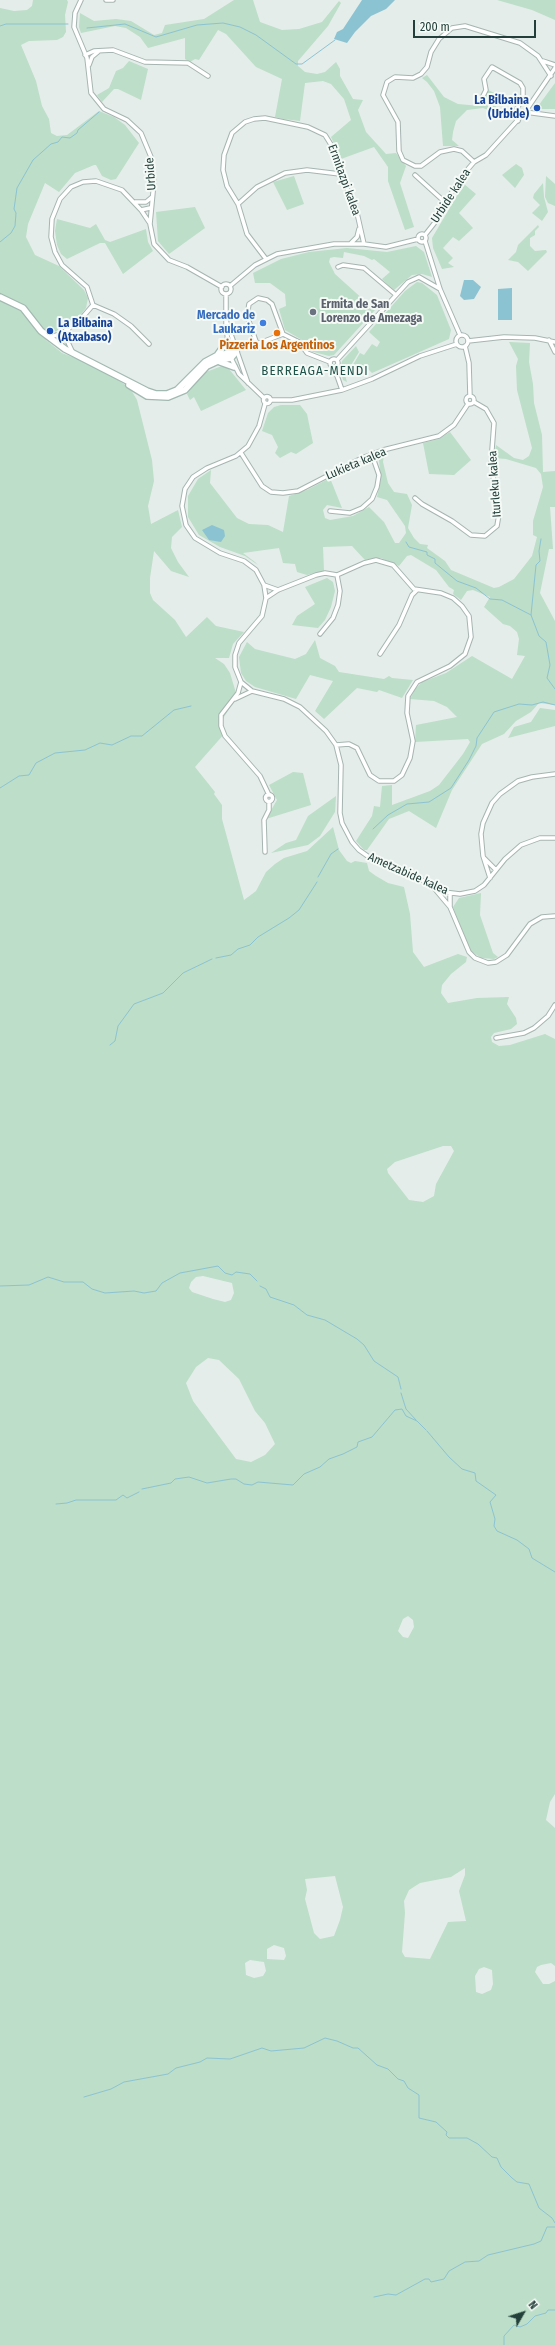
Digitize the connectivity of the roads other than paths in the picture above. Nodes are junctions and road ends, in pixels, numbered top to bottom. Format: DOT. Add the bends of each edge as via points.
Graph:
graph roads {
  1 [pos="81,0"];
  2 [pos="106,0"];
  3 [pos="114,0"];
  4 [pos="82,48"];
  5 [pos="92,54"];
  6 [pos="85,55"];
  7 [pos="542,61"];
  8 [pos="88,65"];
  9 [pos="555,67"];
  10 [pos="208,76"];
  11 [pos="551,76"];
  12 [pos="483,96"];
  13 [pos="525,112"];
  14 [pos="555,116"];
  15 [pos="518,121"];
  16 [pos="474,162"];
  17 [pos="340,174"];
  18 [pos="415,175"];
  19 [pos="152,197"];
  20 [pos="135,202"];
  21 [pos="141,202"];
  22 [pos="238,204"];
  23 [pos="447,204"];
  24 [pos="150,208"];
  25 [pos="142,210"];
  26 [pos="150,224"];
  27 [pos="359,226"];
  28 [pos="425,235"];
  29 [pos="356,237"];
  30 [pos="362,238"];
  31 [pos="418,239"];
  32 [pos="425,241"];
  33 [pos="351,243"];
  34 [pos="358,244"];
  35 [pos="364,244"];
  36 [pos="266,259"];
  37 [pos="338,267"];
  38 [pos="230,286"];
  39 [pos="222,287"];
  40 [pos="440,289"];
  41 [pos="226,294"];
  42 [pos="396,295"];
  43 [pos="0,297"];
  44 [pos="93,305"];
  45 [pos="226,320"];
  46 [pos="70,327"];
  47 [pos="61,334"];
  48 [pos="283,334"];
  49 [pos="460,335"];
  50 [pos="48,337"];
  51 [pos="66,338"];
  52 [pos="228,340"];
  53 [pos="549,340"];
  54 [pos="468,341"];
  55 [pos="555,342"];
  56 [pos="59,344"];
  57 [pos="148,344"];
  58 [pos="457,344"];
  59 [pos="465,346"];
  60 [pos="72,352"];
  61 [pos="555,352"];
  62 [pos="232,354"];
  63 [pos="218,355"];
  64 [pos="337,360"];
  65 [pos="215,362"];
  66 [pos="330,362"];
  67 [pos="234,367"];
  68 [pos="334,367"];
  69 [pos="107,369"];
  70 [pos="248,383"];
  71 [pos="342,390"];
  72 [pos="470,396"];
  73 [pos="264,398"];
  74 [pos="270,400"];
  75 [pos="474,402"];
  76 [pos="265,404"];
  77 [pos="468,404"];
  78 [pos="241,453"];
  79 [pos="236,456"];
  80 [pos="372,456"];
  81 [pos="246,462"];
  82 [pos="415,498"];
  83 [pos="330,512"];
  84 [pos="337,575"];
  85 [pos="408,584"];
  86 [pos="264,585"];
  87 [pos="278,590"];
  88 [pos="417,590"];
  89 [pos="266,598"];
  90 [pos="410,600"];
  91 [pos="320,634"];
  92 [pos="380,654"];
  93 [pos="241,682"];
  94 [pos="252,691"];
  95 [pos="234,699"];
  96 [pos="336,745"];
  97 [pos="555,774"];
  98 [pos="555,838"];
  99 [pos="265,852"];
  100 [pos="483,856"];
  101 [pos="496,870"];
  102 [pos="490,878"];
  103 [pos="433,887"];
  104 [pos="450,894"];
  105 [pos="450,907"];
  106 [pos="555,916"];
  107 [pos="555,1005"];
  108 [pos="496,1038"];
  1 -- 4 [label="street" via="73,21 75,34"];
  2 -- 3 [label="street"];
  4 -- 5 [label="street"];
  4 -- 6 [label="street, Urbide"];
  5 -- 6 [label="street"];
  5 -- 8 [label="street"];
  5 -- 10 [label="street" via="113,50 137,60 160,64 188,63"];
  6 -- 8 [label="street, Urbide"];
  7 -- 9 [label="street"];
  7 -- 11 [label="street"];
  7 -- 16 [label="street" via="531,49 520,43 471,27 460,26 449,30 439,39 431,52 427,67 421,74 413,78 395,77 385,85 382,95 398,122 399,151 403,160 421,166 440,152 454,149 462,151"];
  8 -- 19 [label="street, Urbide" via="91,93 99,105 133,125 146,141 154,169"];
  9 -- 11 [label="street, Urbide kalea"];
  11 -- 13 [label="street, Urbide kalea"];
  12 -- 15 [label="street" via="486,90 484,79 492,67 520,82 524,88 514,116"];
  13 -- 14 [label="street"];
  13 -- 15 [label="street, Urbide kalea"];
  15 -- 16 [label="street, Urbide kalea" via="486,155"];
  16 -- 23 [label="street, Urbide kalea"];
  17 -- 22 [label="street" via="307,170 285,173 257,187"];
  17 -- 22 [label="street, Ermitazpi kalea" via="336,151 317,130 265,118 254,119 232,133 224,155 224,177"];
  17 -- 27 [label="street, Ermitazpi kalea" via="355,204"];
  18 -- 23 [label="street"];
  19 -- 21 [label="street"];
  19 -- 24 [label="street, Urbide"];
  20 -- 21 [label="street"];
  20 -- 25 [label="street"];
  20 -- 44 [label="street" via="122,190 110,184 83,182 65,193 54,210 51,237 55,252 62,265 87,287"];
  21 -- 24 [label="street"];
  22 -- 36 [label="street, Ermitazpi kalea" via="247,234"];
  23 -- 28 [label="street, Urbide kalea"];
  24 -- 25 [label="street"];
  24 -- 26 [label="street, Urbide"];
  25 -- 26 [label="street"];
  26 -- 39 [label="street, Urbide" via="151,238 168,260 187,267"];
  27 -- 29 [label="street, Ermitazpi kalea"];
  27 -- 30 [label="street, Ermitazpi kalea"];
  28 -- 31 [label="street" via="421,234"];
  28 -- 32 [label="street"];
  29 -- 33 [label="street, Ermitazpi kalea"];
  29 -- 34 [label="street"];
  30 -- 34 [label="street"];
  30 -- 35 [label="street, Ermitazpi kalea"];
  31 -- 32 [label="street" via="421,242"];
  31 -- 35 [label="street" via="386,247"];
  32 -- 40 [label="street"];
  33 -- 34 [label="street"];
  33 -- 36 [label="street" via="303,248"];
  34 -- 35 [label="street"];
  36 -- 38 [label="street"];
  37 -- 42 [label="street" via="343,265 364,268"];
  38 -- 39 [label="street" via="226,284"];
  38 -- 41 [label="street" via="231,291"];
  39 -- 41 [label="street" via="221,291"];
  40 -- 42 [label="street" via="418,277 408,282"];
  40 -- 49 [label="street"];
  41 -- 45 [label="street"];
  42 -- 64 [label="street"];
  43 -- 50 [label="street" via="22,308"];
  44 -- 46 [label="street"];
  44 -- 57 [label="street" via="114,314 136,330"];
  45 -- 52 [label="street"];
  45 -- 62 [label="street"];
  46 -- 47 [label="street"];
  46 -- 51 [label="street"];
  47 -- 50 [label="street"];
  47 -- 56 [label="street"];
  48 -- 48 [label="street" via="272,304 258,298 249,304 247,316 257,344"];
  48 -- 66 [label="street" via="299,342 307,353"];
  49 -- 54 [label="street" via="466,336"];
  49 -- 58 [label="street" via="456,339"];
  50 -- 56 [label="street"];
  51 -- 56 [label="street"];
  51 -- 60 [label="street"];
  52 -- 62 [label="street"];
  52 -- 63 [label="street"];
  53 -- 54 [label="street" via="504,337"];
  53 -- 55 [label="street"];
  53 -- 61 [label="street"];
  54 -- 59 [label="street"];
  56 -- 60 [label="street"];
  58 -- 59 [label="street"];
  58 -- 71 [label="street" via="420,356"];
  59 -- 72 [label="street"];
  60 -- 69 [label="street"];
  62 -- 63 [label="street"];
  62 -- 65 [label="street"];
  62 -- 67 [label="street"];
  62 -- 70 [label="street"];
  63 -- 69 [label="street" via="205,362 184,384 167,394 147,391"];
  64 -- 66 [label="street" via="333,359"];
  64 -- 68 [label="street" via="338,364"];
  65 -- 67 [label="street" via="226,362"];
  65 -- 69 [label="street" via="207,366 185,390 161,398 147,396"];
  66 -- 68 [label="street"];
  67 -- 70 [label="street"];
  68 -- 71 [label="street"];
  70 -- 73 [label="street"];
  71 -- 74 [label="street" via="292,400"];
  72 -- 75 [label="street"];
  72 -- 77 [label="street, Lukieta kalea" via="466,399"];
  73 -- 74 [label="street" via="268,397"];
  73 -- 76 [label="street"];
  74 -- 76 [label="street"];
  75 -- 77 [label="street"];
  75 -- 82 [label="street, Iturleku kalea" via="486,409 494,423 492,463 499,514 497,526 485,536 471,535"];
  76 -- 78 [label="street" via="257,431"];
  77 -- 80 [label="street, Lukieta kalea" via="454,425 439,436 383,450"];
  78 -- 79 [label="street"];
  78 -- 81 [label="street, Lukieta kalea"];
  79 -- 81 [label="street, Lukieta kalea"];
  79 -- 86 [label="street" via="207,468 193,478 184,493 183,517 195,538 220,553 244,560 256,570"];
  80 -- 81 [label="street, Lukieta kalea" via="352,463 309,486 283,493 271,492 262,486"];
  80 -- 83 [label="street" via="379,475 372,498 362,508 350,513"];
  84 -- 85 [label="street" via="370,561 382,561 398,569"];
  84 -- 87 [label="street" via="316,575"];
  84 -- 91 [label="street" via="340,591 338,605 333,618"];
  85 -- 88 [label="street"];
  85 -- 90 [label="street"];
  86 -- 87 [label="street"];
  86 -- 89 [label="street"];
  87 -- 89 [label="street"];
  88 -- 90 [label="street"];
  88 -- 96 [label="street" via="441,593 458,602 469,616 471,637 463,655 450,666 422,679 410,691 406,707 413,741 406,768 397,780 379,781 370,775 357,748 349,744"];
  89 -- 93 [label="street" via="259,622 236,649 235,667"];
  90 -- 92 [label="street" via="399,624"];
  93 -- 94 [label="street"];
  93 -- 95 [label="street"];
  94 -- 95 [label="street"];
  94 -- 96 [label="street" via="284,699 300,707 314,718"];
  95 -- 99 [label="street" via="221,715 223,732 260,776 272,799 264,820"];
  96 -- 103 [label="street, Ametzabide kalea" via="342,783 340,813 352,842 367,857"];
  97 -- 100 [label="street" via="518,781 500,794 487,812 483,823"];
  98 -- 101 [label="street, Ametzabide kalea" via="540,838 521,845"];
  100 -- 101 [label="street"];
  100 -- 102 [label="street"];
  101 -- 102 [label="street, Ametzabide kalea"];
  102 -- 104 [label="street, Ametzabide kalea" via="475,891"];
  103 -- 104 [label="street, Ametzabide kalea"];
  103 -- 105 [label="street"];
  104 -- 105 [label="street"];
  105 -- 106 [label="street" via="469,952 488,963 496,962 507,955 530,924 542,917"];
  107 -- 108 [label="street" via="548,1016 534,1028 524,1033"];
}
